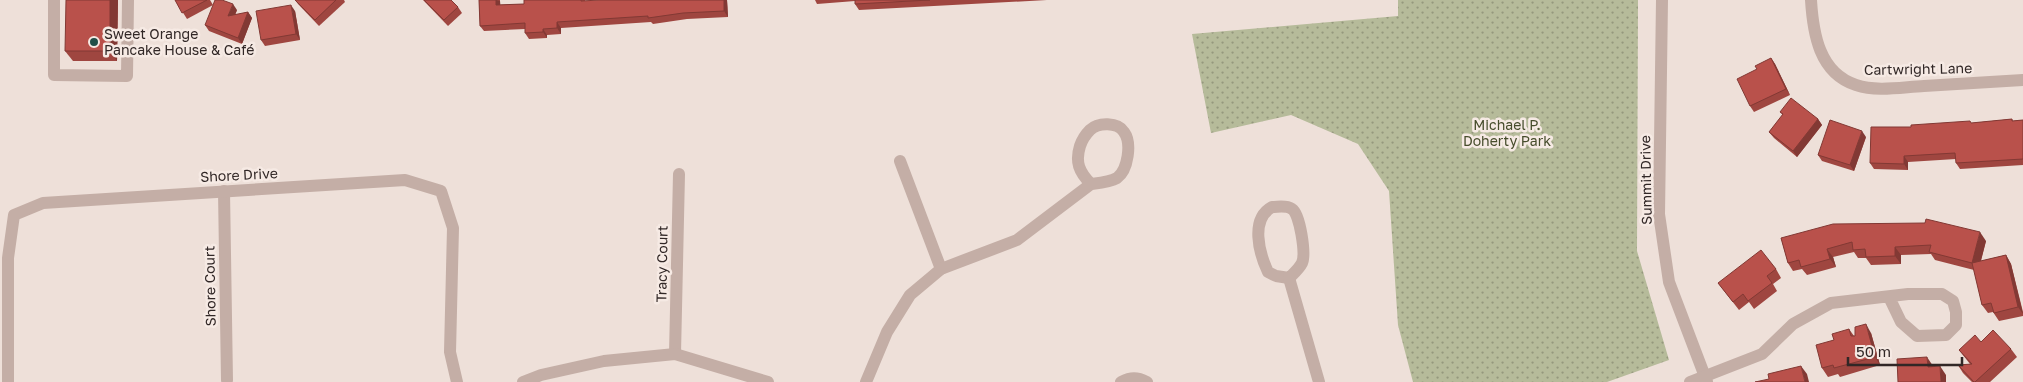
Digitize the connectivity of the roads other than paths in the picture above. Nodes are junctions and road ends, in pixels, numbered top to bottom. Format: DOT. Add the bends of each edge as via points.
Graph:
graph roads {
  1 [pos="54,0"];
  2 [pos="128,0"];
  3 [pos="1662,0"];
  4 [pos="1812,0"];
  5 [pos="2023,80"];
  6 [pos="900,161"];
  7 [pos="679,174"];
  8 [pos="1090,184"];
  9 [pos="224,191"];
  10 [pos="941,269"];
  11 [pos="1289,278"];
  12 [pos="1888,297"];
  13 [pos="676,354"];
  14 [pos="1706,379"];
  15 [pos="227,380"];
  16 [pos="8,382"];
  17 [pos="457,382"];
  18 [pos="523,382"];
  19 [pos="768,382"];
  20 [pos="866,382"];
  21 [pos="1121,382"];
  22 [pos="1147,382"];
  23 [pos="1319,382"];
  24 [pos="1690,382"];
  1 -- 2 [label="street" via="54,75 127,76"];
  3 -- 14 [label="street, Summit Drive" via="1659,214 1669,282"];
  4 -- 5 [label="street, Cartwright Lane" via="1813,27 1821,52 1832,70 1856,85 1872,88"];
  6 -- 10 [label="street"];
  7 -- 13 [label="street, Tracy Court"];
  8 -- 8 [label="street" via="1117,178 1124,169 1128,154 1124,130 1101,124 1091,128 1083,138 1077,163"];
  8 -- 10 [label="street" via="1017,240"];
  9 -- 15 [label="street, Shore Court"];
  9 -- 16 [label="street, Shore Drive" via="43,203 14,215 8,258"];
  9 -- 17 [label="street, Shore Drive" via="405,180 441,191 453,228 450,352"];
  10 -- 20 [label="street" via="910,295 887,332"];
  11 -- 11 [label="street" via="1302,263 1304,255 1297,216 1287,207 1272,207 1262,215 1258,228 1263,263 1268,272"];
  11 -- 23 [label="street"];
  12 -- 12 [label="street" via="1942,294 1953,302 1956,325 1946,335 1917,336 1902,322"];
  12 -- 14 [label="street" via="1831,304 1793,324 1762,354"];
  13 -- 18 [label="street" via="604,361"];
  13 -- 19 [label="street"];
  14 -- 24 [label="street"];
  21 -- 22 [label="street" via="1138,377"];
}
